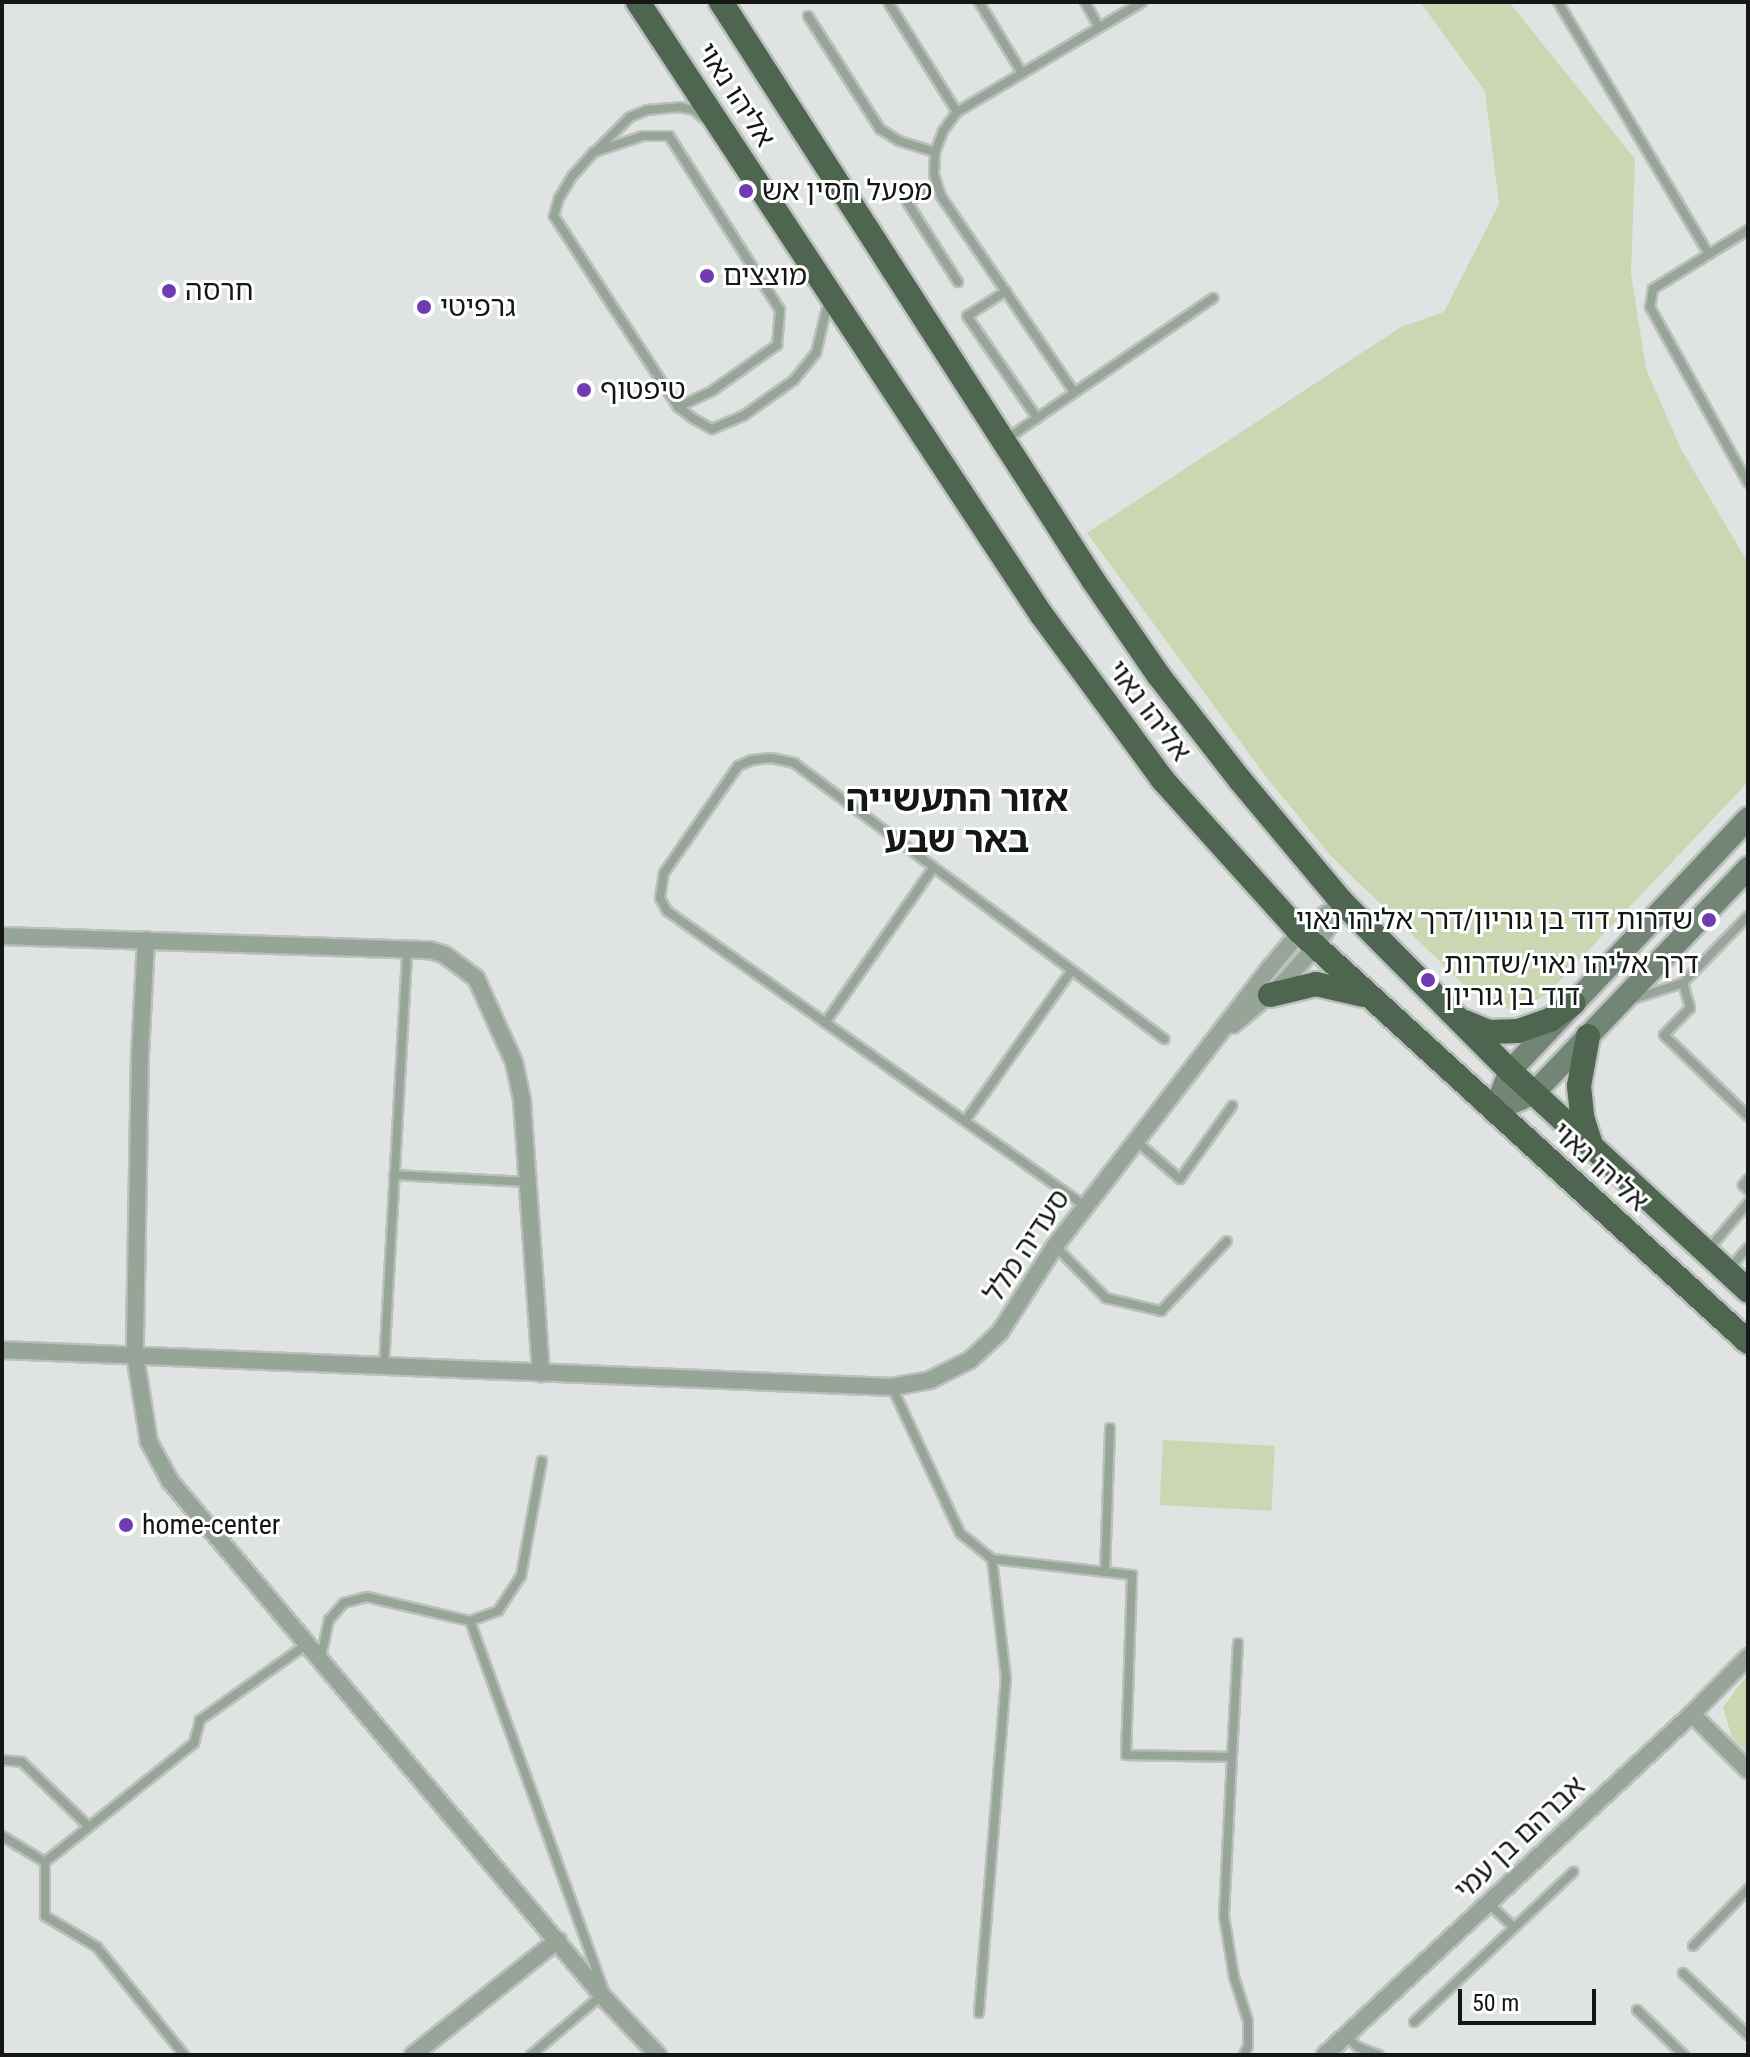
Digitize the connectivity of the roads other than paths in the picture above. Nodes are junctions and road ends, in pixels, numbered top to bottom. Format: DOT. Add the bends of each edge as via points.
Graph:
graph roads {
  1 [pos="638,2"];
  2 [pos="721,2"];
  3 [pos="888,2"];
  4 [pos="979,2"];
  5 [pos="1085,2"];
  6 [pos="1142,2"];
  7 [pos="1558,2"];
  8 [pos="808,16"];
  9 [pos="1099,27"];
  10 [pos="1022,73"];
  11 [pos="957,112"];
  12 [pos="594,152"];
  13 [pos="935,152"];
  14 [pos="752,174"];
  15 [pos="937,185"];
  16 [pos="1748,230"];
  17 [pos="1709,254"];
  18 [pos="958,282"];
  19 [pos="828,290"];
  20 [pos="1006,291"];
  21 [pos="1213,298"];
  22 [pos="1074,392"];
  23 [pos="678,407"];
  24 [pos="1037,418"];
  25 [pos="1004,441"];
  26 [pos="1748,483"];
  27 [pos="1748,818"];
  28 [pos="934,867"];
  29 [pos="1748,868"];
  30 [pos="1343,903"];
  31 [pos="1748,917"];
  32 [pos="2,936"];
  33 [pos="1308,939"];
  34 [pos="146,940"];
  35 [pos="407,949"];
  36 [pos="1072,970"];
  37 [pos="1683,983"];
  38 [pos="1270,995"];
  39 [pos="1375,999"];
  40 [pos="1622,1001"];
  41 [pos="1573,1003"];
  42 [pos="1461,1020"];
  43 [pos="825,1023"];
  44 [pos="1588,1036"];
  45 [pos="1164,1039"];
  46 [pos="1216,1039"];
  47 [pos="1510,1071"];
  48 [pos="1534,1093"];
  49 [pos="1232,1106"];
  50 [pos="1494,1111"];
  51 [pos="1748,1116"];
  52 [pos="965,1121"];
  53 [pos="1135,1140"];
  54 [pos="1592,1146"];
  55 [pos="394,1175"];
  56 [pos="1748,1179"];
  57 [pos="528,1182"];
  58 [pos="1748,1190"];
  59 [pos="1748,1203"];
  60 [pos="1085,1206"];
  61 [pos="1227,1241"];
  62 [pos="1055,1246"];
  63 [pos="1748,1247"];
  64 [pos="1706,1253"];
  65 [pos="1727,1272"];
  66 [pos="1748,1291"];
  67 [pos="1748,1342"];
  68 [pos="2,1350"];
  69 [pos="135,1355"];
  70 [pos="384,1366"];
  71 [pos="541,1373"];
  72 [pos="892,1387"];
  73 [pos="1110,1428"];
  74 [pos="542,1461"];
  75 [pos="992,1559"];
  76 [pos="1105,1572"];
  77 [pos="470,1621"];
  78 [pos="1238,1643"];
  79 [pos="306,1645"];
  80 [pos="1748,1657"];
  81 [pos="319,1662"];
  82 [pos="1692,1714"];
  83 [pos="1232,1757"];
  84 [pos="2,1760"];
  85 [pos="1748,1770"];
  86 [pos="89,1827"];
  87 [pos="2,1836"];
  88 [pos="45,1862"];
  89 [pos="1573,1872"];
  90 [pos="1748,1889"];
  91 [pos="1488,1902"];
  92 [pos="1514,1927"];
  93 [pos="558,1940"];
  94 [pos="1693,1946"];
  95 [pos="1683,1973"];
  96 [pos="605,1998"];
  97 [pos="1637,2010"];
  98 [pos="979,2013"];
  99 [pos="1414,2022"];
  100 [pos="1748,2035"];
  101 [pos="1345,2036"];
  102 [pos="184,2055"];
  103 [pos="413,2055"];
  104 [pos="531,2055"];
  105 [pos="658,2055"];
  106 [pos="1244,2055"];
  107 [pos="1325,2055"];
  108 [pos="1379,2055"];
  109 [pos="1684,2055"];
  1 -- 14 [label="highway, אליהו נאוי"];
  2 -- 25 [label="highway, אליהו נאוי"];
  3 -- 11 [label="lane"];
  4 -- 10 [label="lane"];
  5 -- 9 [label="lane"];
  6 -- 9 [label="lane"];
  7 -- 17 [label="lane"];
  8 -- 13 [label="lane" via="880,129"];
  9 -- 10 [label="lane"];
  10 -- 11 [label="lane"];
  11 -- 13 [label="lane"];
  12 -- 14 [label="lane" via="630,117 680,107 694,110"];
  12 -- 23 [label="lane" via="573,175 554,216"];
  12 -- 23 [label="lane" via="643,136 669,136 780,310 777,345 712,391"];
  13 -- 15 [label="lane"];
  14 -- 19 [label="highway, אליהו נאוי"];
  15 -- 18 [label="lane" via="907,202"];
  15 -- 20 [label="lane"];
  16 -- 17 [label="lane"];
  17 -- 26 [label="lane" via="1653,289 1650,307"];
  19 -- 23 [label="lane" via="816,353 794,380 743,416 712,429"];
  19 -- 33 [label="highway, אליהו נאוי" via="1115,720"];
  20 -- 22 [label="lane"];
  20 -- 24 [label="lane" via="967,316"];
  21 -- 22 [label="lane"];
  22 -- 24 [label="lane"];
  24 -- 25 [label="lane"];
  25 -- 30 [label="highway, אליהו נאוי" via="1159,676"];
  27 -- 41 [label="main road"];
  28 -- 36 [label="lane"];
  28 -- 43 [label="lane"];
  28 -- 43 [label="lane" via="794,763 771,758 738,766 664,873 660,898 667,911"];
  29 -- 40 [label="main road"];
  30 -- 33 [label="street, סעדיה מלל"];
  30 -- 42 [label="highway, אליהו נאוי"];
  31 -- 37 [label="lane"];
  32 -- 34 [label="street"];
  33 -- 38 [label="street, סעדיה מלל"];
  33 -- 39 [label="highway, אליהו נאוי"];
  33 -- 46 [label="street, סעדיה מלל"];
  34 -- 35 [label="street"];
  34 -- 69 [label="street"];
  35 -- 55 [label="lane"];
  35 -- 57 [label="street" via="445,955 476,978 493,1009 514,1062 522,1101"];
  36 -- 45 [label="lane"];
  36 -- 52 [label="lane"];
  37 -- 40 [label="lane"];
  37 -- 51 [label="lane" via="1690,1008 1664,1035"];
  38 -- 39 [label="highway" via="1316,984"];
  38 -- 46 [label="street, סעדיה מלל"];
  39 -- 50 [label="highway, אליהו נאוי"];
  40 -- 44 [label="main road"];
  41 -- 42 [label="highway" via="1550,1020 1518,1031 1489,1032"];
  41 -- 47 [label="main road"];
  42 -- 47 [label="highway, אליהו נאוי"];
  43 -- 52 [label="lane"];
  44 -- 48 [label="main road"];
  44 -- 54 [label="highway" via="1579,1086"];
  46 -- 53 [label="street, סעדיה מלל"];
  47 -- 48 [label="highway, אליהו נאוי"];
  47 -- 50 [label="main road"];
  48 -- 50 [label="main road"];
  48 -- 54 [label="highway, אליהו נאוי"];
  49 -- 53 [label="lane" via="1180,1179"];
  50 -- 67 [label="highway, אליהו נאוי"];
  52 -- 60 [label="lane"];
  53 -- 60 [label="street, סעדיה מלל"];
  54 -- 64 [label="highway, אליהו נאוי"];
  55 -- 57 [label="lane"];
  55 -- 70 [label="lane"];
  56 -- 58 [label="lane" via="1743,1185"];
  57 -- 71 [label="street"];
  59 -- 64 [label="lane"];
  60 -- 62 [label="street, סעדיה מלל"];
  61 -- 62 [label="lane" via="1161,1311 1106,1298"];
  62 -- 72 [label="street, סעדיה מלל" via="1000,1332 970,1360 930,1380"];
  63 -- 65 [label="lane"];
  64 -- 65 [label="highway, אליהו נאוי"];
  65 -- 66 [label="highway, אליהו נאוי"];
  68 -- 69 [label="street, סעדיה מלל"];
  69 -- 70 [label="street, סעדיה מלל"];
  69 -- 79 [label="street" via="149,1442 170,1481"];
  70 -- 71 [label="street, סעדיה מלל"];
  71 -- 72 [label="street, סעדיה מלל"];
  72 -- 75 [label="lane" via="960,1533"];
  73 -- 76 [label="lane"];
  74 -- 77 [label="lane" via="521,1576 498,1611"];
  75 -- 76 [label="lane"];
  75 -- 98 [label="lane" via="1006,1678"];
  76 -- 83 [label="lane" via="1132,1575 1126,1755"];
  77 -- 81 [label="lane" via="367,1597 344,1603 329,1620"];
  77 -- 96 [label="lane"];
  78 -- 83 [label="lane"];
  79 -- 81 [label="street"];
  79 -- 86 [label="lane" via="200,1720 194,1743"];
  80 -- 82 [label="street, אברהם בן עמי"];
  81 -- 93 [label="street"];
  82 -- 85 [label="street"];
  82 -- 91 [label="street, אברהם בן עמי"];
  83 -- 106 [label="lane" via="1224,1916 1248,2021"];
  84 -- 86 [label="lane" via="22,1762"];
  86 -- 88 [label="lane"];
  87 -- 88 [label="lane"];
  88 -- 102 [label="lane" via="45,1916 97,1947"];
  89 -- 92 [label="lane"];
  90 -- 94 [label="lane"];
  91 -- 92 [label="lane"];
  91 -- 101 [label="street, אברהם בן עמי"];
  92 -- 99 [label="lane"];
  93 -- 96 [label="street"];
  93 -- 103 [label="street"];
  95 -- 100 [label="lane"];
  96 -- 104 [label="lane"];
  96 -- 105 [label="street"];
  97 -- 109 [label="lane"];
  101 -- 107 [label="street, אברהם בן עמי"];
  101 -- 108 [label="lane"];
}
